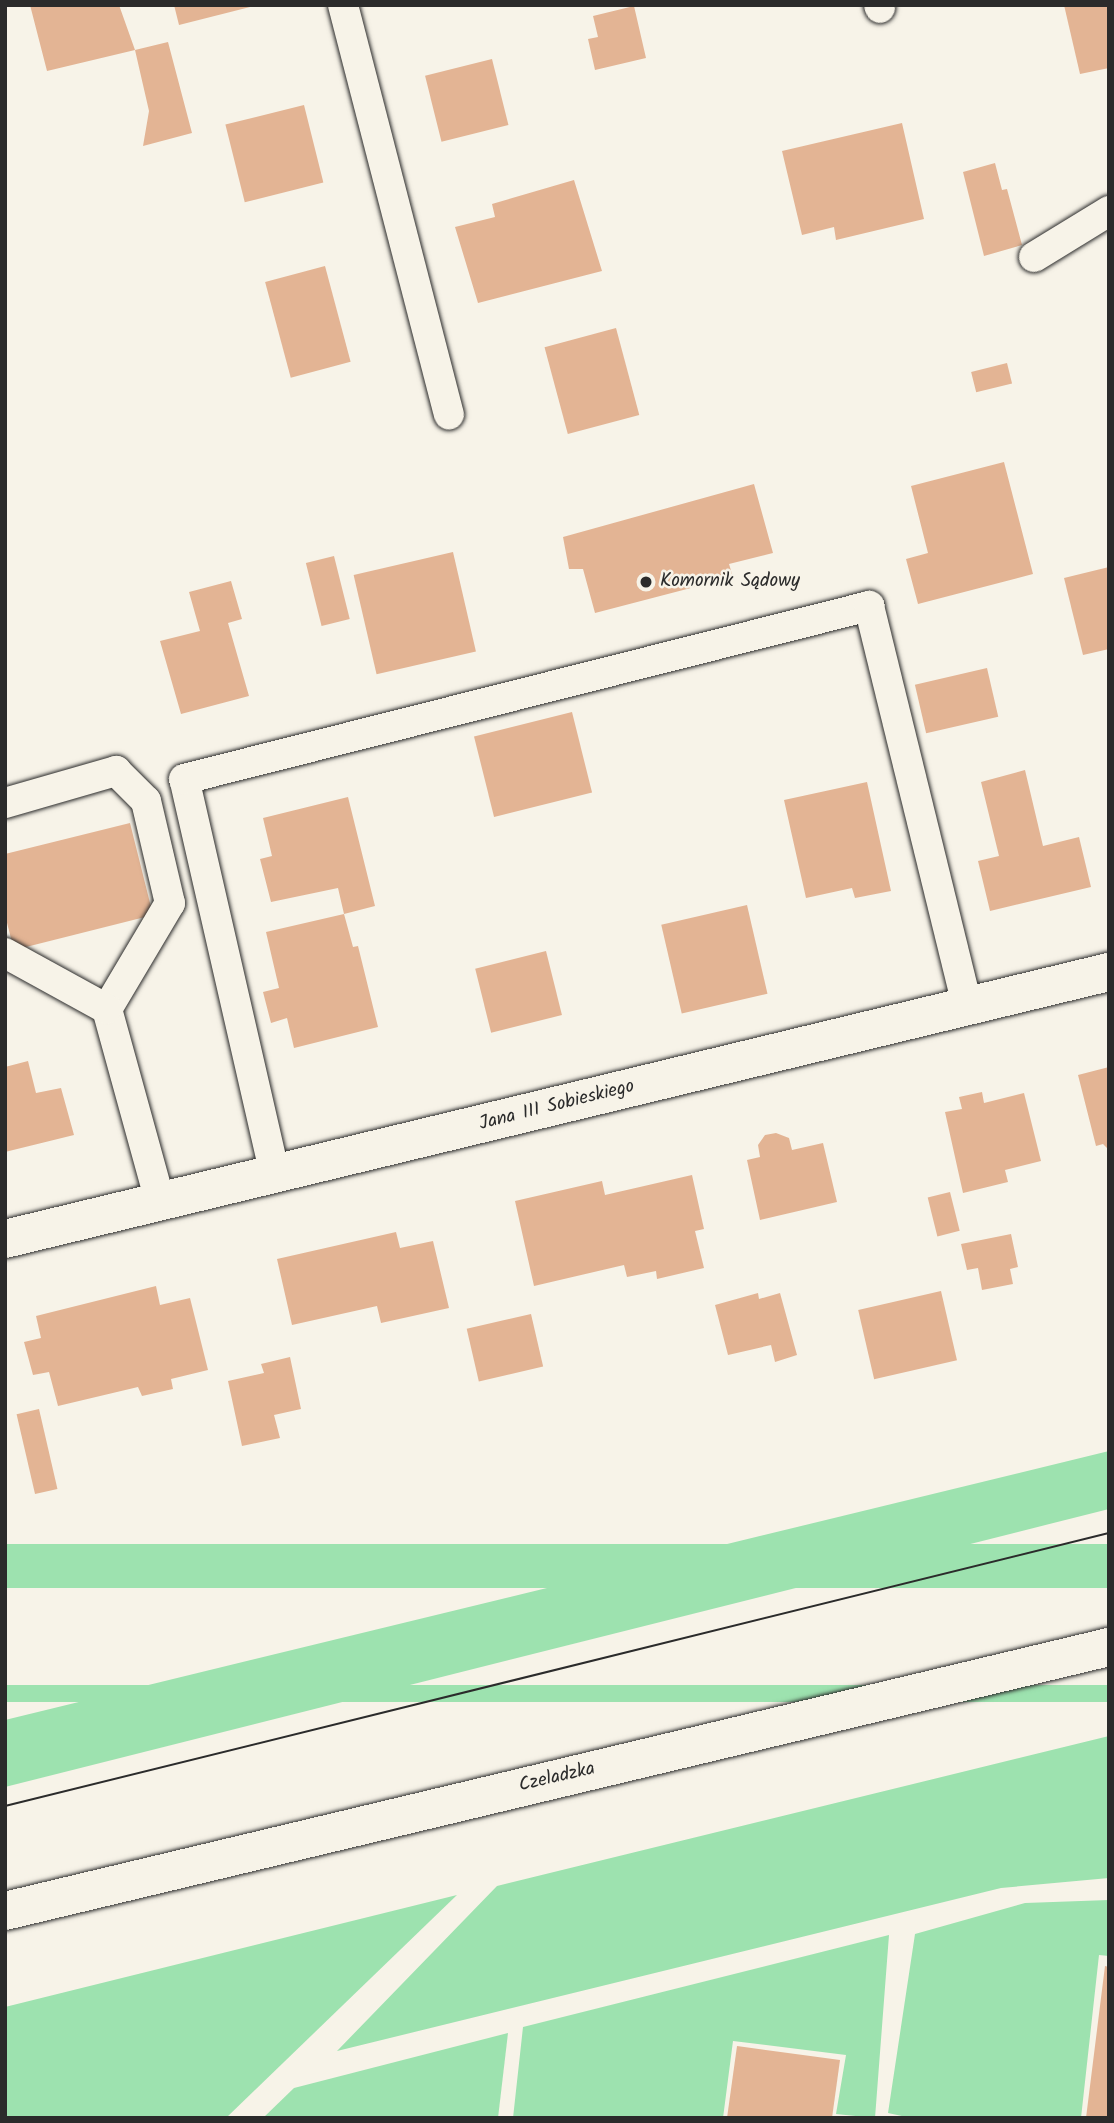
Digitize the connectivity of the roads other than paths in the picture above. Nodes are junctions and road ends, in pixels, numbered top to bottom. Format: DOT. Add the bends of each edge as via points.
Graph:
graph roads {
  1 [pos="343,5"];
  2 [pos="1109,211"];
  3 [pos="1034,257"];
  4 [pos="449,414"];
  5 [pos="5,803"];
  6 [pos="5,953"];
  7 [pos="1109,972"];
  8 [pos="967,1006"];
  9 [pos="107,1009"];
  10 [pos="275,1175"];
  11 [pos="160,1202"];
  12 [pos="5,1239"];
  13 [pos="1109,1647"];
  14 [pos="5,1911"];
  1 -- 4 [label="lane"];
  2 -- 3 [label="lane"];
  5 -- 9 [label="lane" via="116,771 146,801 170,903"];
  6 -- 9 [label="lane"];
  7 -- 8 [label="street, Jana III Sobieskiego"];
  8 -- 10 [label="street, Jana III Sobieskiego"];
  8 -- 10 [label="lane" via="869,606 184,779"];
  9 -- 11 [label="lane"];
  10 -- 11 [label="street, Jana III Sobieskiego"];
  11 -- 12 [label="street, Jana III Sobieskiego"];
  13 -- 14 [label="street, Czeladzka"];
}
